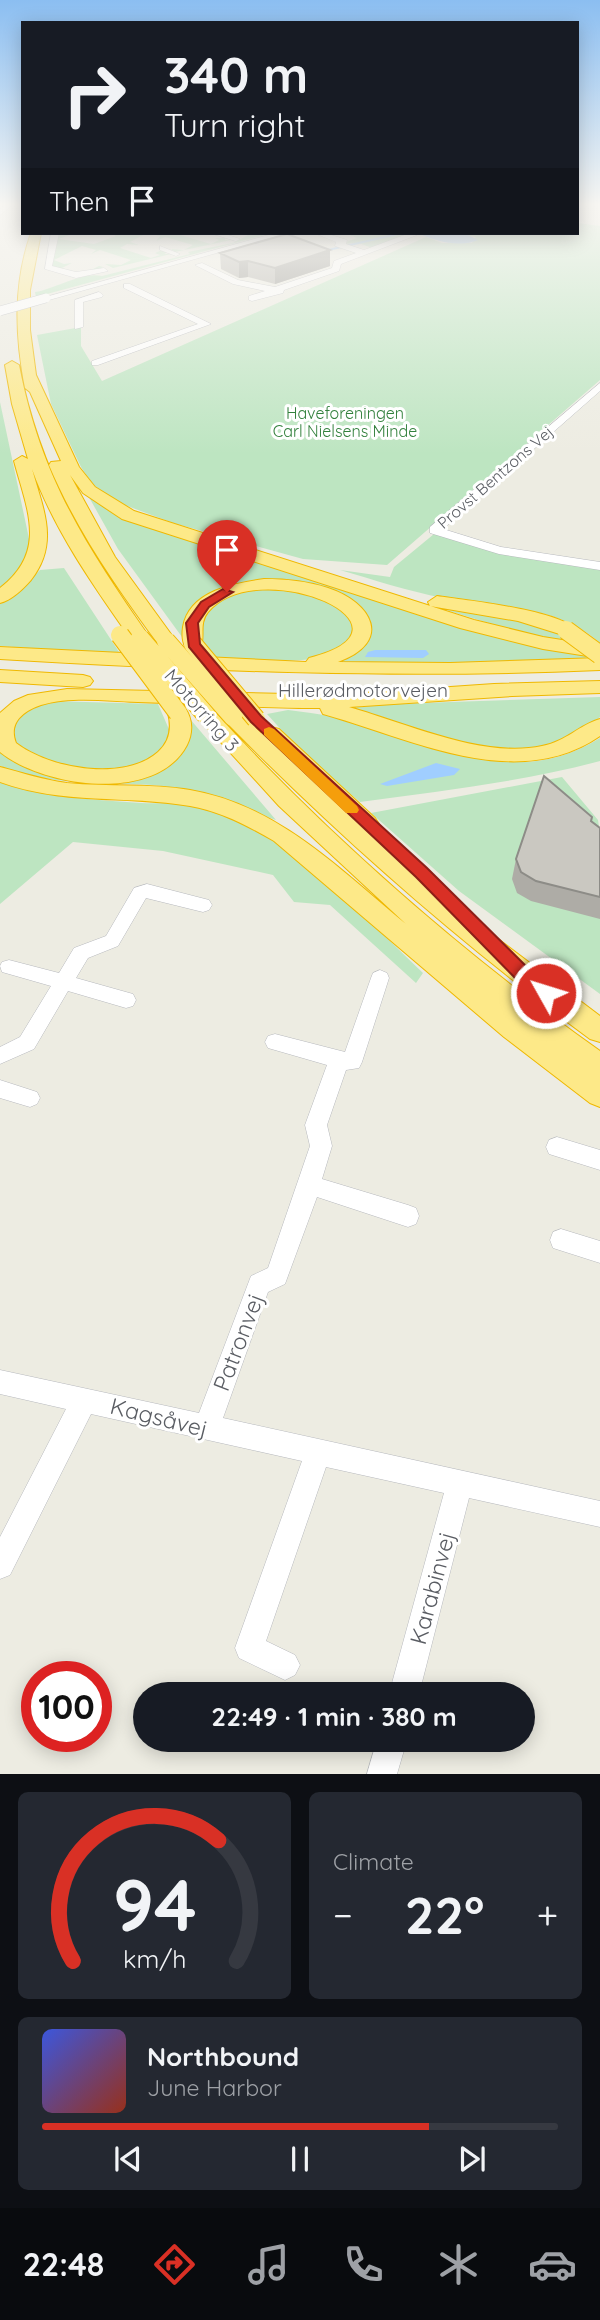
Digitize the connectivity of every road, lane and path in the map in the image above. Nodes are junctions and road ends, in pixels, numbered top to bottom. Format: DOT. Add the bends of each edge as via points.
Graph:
graph roads {
  1 [pos="12,289"];
  2 [pos="24,289"];
  3 [pos="78,289"];
  4 [pos="117,289"];
  5 [pos="133,289"];
  6 [pos="269,289"];
  7 [pos="286,289"];
  8 [pos="280,291"];
  9 [pos="253,298"];
  10 [pos="0,311"];
  11 [pos="78,327"];
  12 [pos="9,328"];
  13 [pos="10,351"];
  14 [pos="95,363"];
  15 [pos="29,374"];
  16 [pos="597,393"];
  17 [pos="18,405"];
  18 [pos="27,481"];
  19 [pos="258,556"];
  20 [pos="600,566"];
  21 [pos="0,597"];
  22 [pos="130,637"];
  23 [pos="0,653"];
  24 [pos="600,653"];
  25 [pos="0,664"];
  26 [pos="600,664"];
  27 [pos="254,666"];
  28 [pos="600,675"];
  29 [pos="0,676"];
  30 [pos="0,686"];
  31 [pos="600,687"];
  32 [pos="509,690"];
  33 [pos="106,695"];
  34 [pos="281,701"];
  35 [pos="244,718"];
  36 [pos="600,726"];
  37 [pos="249,764"];
  38 [pos="0,774"];
  39 [pos="203,905"];
  40 [pos="385,920"];
  41 [pos="9,967"];
  42 [pos="380,978"];
  43 [pos="63,982"];
  44 [pos="127,1000"];
  45 [pos="600,1031"];
  46 [pos="275,1042"];
  47 [pos="0,1056"];
  48 [pos="339,1060"];
  49 [pos="600,1067"];
  50 [pos="0,1089"];
  51 [pos="600,1094"];
  52 [pos="30,1098"];
  53 [pos="557,1146"];
  54 [pos="600,1160"];
  55 [pos="310,1185"];
  56 [pos="408,1216"];
  57 [pos="561,1240"];
  58 [pos="600,1252"];
  59 [pos="0,1382"];
  60 [pos="85,1399"];
  61 [pos="206,1429"];
  62 [pos="318,1452"];
  63 [pos="460,1483"];
  64 [pos="600,1514"];
  65 [pos="0,1565"];
  66 [pos="285,1665"];
  67 [pos="407,1682"];
  68 [pos="388,1752"];
  69 [pos="382,1774"];
  1 -- 12 [label="highway"];
  2 -- 15 [label="highway, Motorring 3"];
  3 -- 10 [label="street, bridge"];
  4 -- 11 [label="street" via="79,300"];
  5 -- 14 [label="street" via="206,324"];
  6 -- 8 [label="street"];
  7 -- 8 [label="street"];
  8 -- 9 [label="street"];
  13 -- 17 [label="highway, Motorring 3"];
  15 -- 19 [label="highway" via="72,468 89,490 145,522"];
  15 -- 35 [label="highway, Motorring 3, bridge" via="40,423 58,470 117,576 166,641"];
  16 -- 20 [label="street, Provst Bentzons Vej" via="434,530 499,550"];
  17 -- 18 [label="highway" via="16,435"];
  17 -- 22 [label="highway, Motorring 3" via="41,477"];
  18 -- 21 [label="highway" via="42,542 31,569"];
  18 -- 22 [label="highway" via="61,547"];
  19 -- 24 [label="highway" via="507,635"];
  19 -- 24 [label="highway, bridge" via="401,595 509,612 566,629"];
  22 -- 33 [label="highway, bridge" via="178,713 182,729 173,749 149,769 107,777 52,769 6,748 5,721 22,705 53,697"];
  22 -- 37 [label="highway, Motorring 3, bridge"];
  23 -- 27 [label="highway"];
  25 -- 28 [label="highway, Hillerødmotorvejen" via="314,678"];
  26 -- 27 [label="highway" via="398,669"];
  27 -- 35 [label="highway, bridge" via="335,658 361,638 361,620 349,605 328,595 285,585 251,586 227,592 205,605 192,623 193,644"];
  29 -- 32 [label="highway, Hillerødmotorvejen" via="243,689"];
  30 -- 33 [label="highway"];
  31 -- 32 [label="highway, Hillerødmotorvejen"];
  32 -- 34 [label="highway" via="397,699"];
  33 -- 34 [label="highway"];
  34 -- 36 [label="highway" via="352,714 461,749 502,755 563,747"];
  35 -- 45 [label="highway, Motorring 3" via="307,793 400,876 528,980"];
  37 -- 40 [label="highway" via="284,816"];
  37 -- 49 [label="highway, Motorring 3" via="407,910"];
  38 -- 40 [label="highway" via="70,792 178,796 246,813 282,835"];
  39 -- 43 [label="street" via="140,893 112,940 81,953"];
  40 -- 51 [label="highway" via="514,1029"];
  41 -- 43 [label="street"];
  42 -- 48 [label="street, Patronvej" via="352,1062"];
  43 -- 44 [label="street"];
  43 -- 47 [label="street" via="26,1043"];
  46 -- 48 [label="street"];
  48 -- 55 [label="street, Patronvej" via="316,1125 321,1146"];
  50 -- 52 [label="street"];
  53 -- 54 [label="street"];
  55 -- 56 [label="street"];
  55 -- 61 [label="street, Patronvej" via="276,1276 259,1284"];
  57 -- 58 [label="street"];
  59 -- 60 [label="street, Kagsåvej"];
  60 -- 61 [label="street, Kagsåvej"];
  60 -- 65 [label="street"];
  61 -- 62 [label="street, Kagsåvej"];
  62 -- 63 [label="street, Kagsåvej"];
  62 -- 66 [label="street" via="249,1648"];
  63 -- 64 [label="street, Kagsåvej"];
  63 -- 67 [label="street, Karabinvej"];
  68 -- 69 [label="street"];
}
